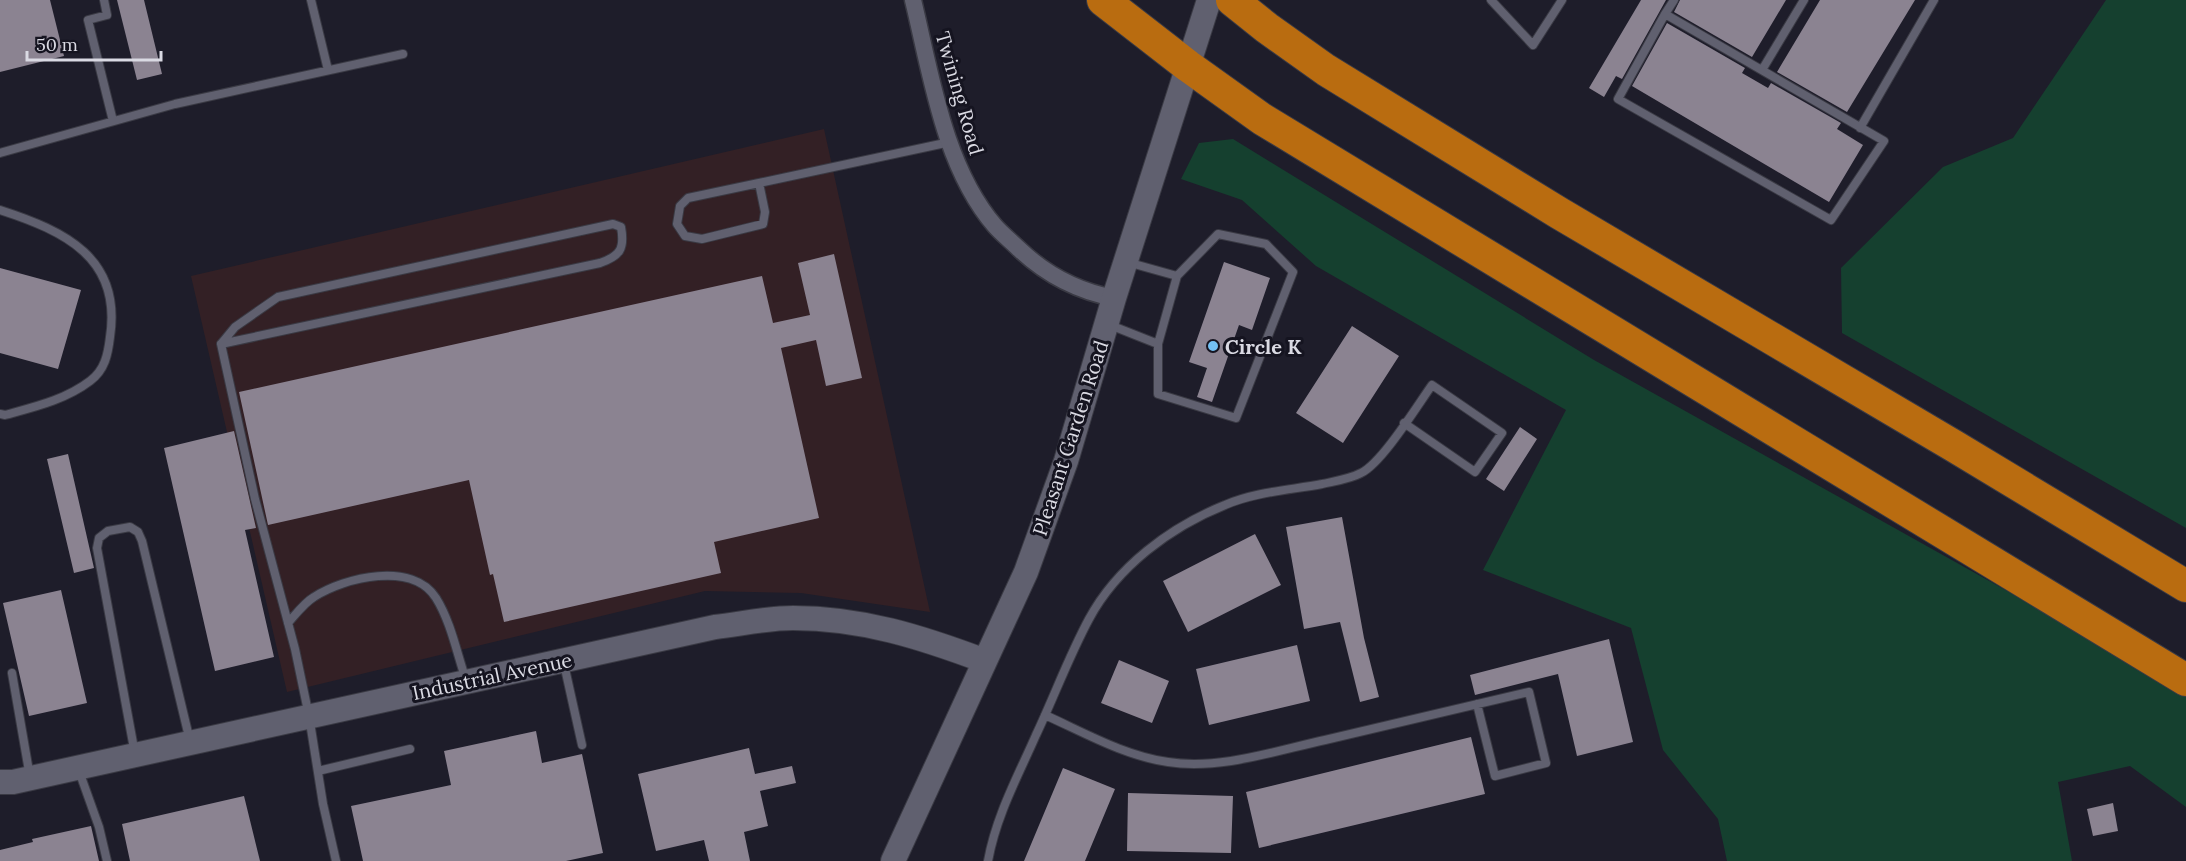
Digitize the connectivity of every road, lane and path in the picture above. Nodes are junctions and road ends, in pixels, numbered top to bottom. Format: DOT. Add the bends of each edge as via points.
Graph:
graph roads {
  1 [pos="104,0"];
  2 [pos="311,0"];
  3 [pos="913,0"];
  4 [pos="1103,0"];
  5 [pos="1209,0"];
  6 [pos="1232,0"];
  7 [pos="1491,0"];
  8 [pos="1562,0"];
  9 [pos="1674,0"];
  10 [pos="1804,0"];
  11 [pos="1934,0"];
  12 [pos="1665,14"];
  13 [pos="403,54"];
  14 [pos="1188,66"];
  15 [pos="328,70"];
  16 [pos="1762,70"];
  17 [pos="113,121"];
  18 [pos="1860,128"];
  19 [pos="950,142"];
  20 [pos="0,153"];
  21 [pos="759,183"];
  22 [pos="0,210"];
  23 [pos="1125,261"];
  24 [pos="1177,276"];
  25 [pos="1114,298"];
  26 [pos="1107,324"];
  27 [pos="221,344"];
  28 [pos="1158,344"];
  29 [pos="0,414"];
  30 [pos="1404,423"];
  31 [pos="2186,586"];
  32 [pos="288,622"];
  33 [pos="563,660"];
  34 [pos="985,661"];
  35 [pos="12,673"];
  36 [pos="2186,680"];
  37 [pos="466,681"];
  38 [pos="1477,704"];
  39 [pos="1045,715"];
  40 [pos="309,716"];
  41 [pos="190,742"];
  42 [pos="582,745"];
  43 [pos="410,749"];
  44 [pos="135,754"];
  45 [pos="78,767"];
  46 [pos="318,771"];
  47 [pos="30,778"];
  48 [pos="0,782"];
  49 [pos="107,861"];
  50 [pos="336,861"];
  51 [pos="893,861"];
  52 [pos="988,861"];
  1 -- 17 [label="lane" via="107,15 88,20"];
  2 -- 15 [label="lane"];
  3 -- 19 [label="street, Twining Road"];
  4 -- 14 [label="highway"];
  5 -- 14 [label="main road, Pleasant Garden Road"];
  6 -- 31 [label="highway" via="1326,70"];
  7 -- 8 [label="lane" via="1533,45"];
  9 -- 12 [label="lane"];
  10 -- 16 [label="lane"];
  11 -- 18 [label="lane"];
  12 -- 16 [label="lane"];
  12 -- 18 [label="lane" via="1618,99 1831,220 1884,141"];
  13 -- 15 [label="lane"];
  14 -- 23 [label="main road, Pleasant Garden Road"];
  14 -- 36 [label="highway" via="1262,119"];
  15 -- 17 [label="lane"];
  16 -- 18 [label="lane"];
  17 -- 20 [label="lane"];
  19 -- 21 [label="lane"];
  19 -- 25 [label="street, Twining Road" via="976,199 995,226 1032,261 1065,282"];
  21 -- 21 [label="lane" via="688,198 680,206 677,224 685,236 702,239 763,224 765,212"];
  22 -- 29 [label="lane" via="67,239 94,260 108,285 112,323 107,361 91,381 50,403"];
  23 -- 24 [label="lane"];
  23 -- 25 [label="main road, Pleasant Garden Road"];
  24 -- 28 [label="lane"];
  24 -- 28 [label="lane" via="1218,234 1266,244 1293,272 1236,418 1158,394"];
  25 -- 26 [label="main road, Pleasant Garden Road"];
  26 -- 28 [label="lane"];
  26 -- 34 [label="main road, Pleasant Garden Road" via="1066,461 1034,550"];
  27 -- 27 [label="lane" via="600,263 615,258 621,249 621,227 613,224 278,297 235,327"];
  27 -- 32 [label="lane" via="255,499"];
  30 -- 30 [label="lane" via="1432,385 1502,433 1475,472"];
  30 -- 39 [label="lane" via="1363,473 1244,498 1185,525 1149,548 1110,587 1089,619"];
  32 -- 37 [label="lane" via="313,597 344,584 400,576 420,582 435,597"];
  32 -- 40 [label="lane"];
  33 -- 34 [label="main road, Industrial Avenue" via="715,627 791,618 859,623 926,639"];
  33 -- 37 [label="main road, Industrial Avenue"];
  33 -- 42 [label="lane"];
  34 -- 51 [label="main road, Pleasant Garden Road"];
  35 -- 47 [label="lane"];
  37 -- 40 [label="main road, Industrial Avenue"];
  38 -- 38 [label="lane" via="1529,692 1546,763 1495,776"];
  38 -- 39 [label="lane" via="1268,753 1197,764 1143,757"];
  39 -- 52 [label="lane" via="998,818"];
  40 -- 41 [label="main road, Industrial Avenue"];
  40 -- 46 [label="lane"];
  41 -- 44 [label="main road, Industrial Avenue"];
  41 -- 44 [label="lane" via="142,541 130,527 108,531 99,538 97,548"];
  43 -- 46 [label="lane"];
  44 -- 45 [label="main road, Industrial Avenue"];
  45 -- 47 [label="main road, Industrial Avenue"];
  45 -- 49 [label="lane"];
  46 -- 50 [label="lane"];
  47 -- 48 [label="main road, Industrial Avenue"];
}
